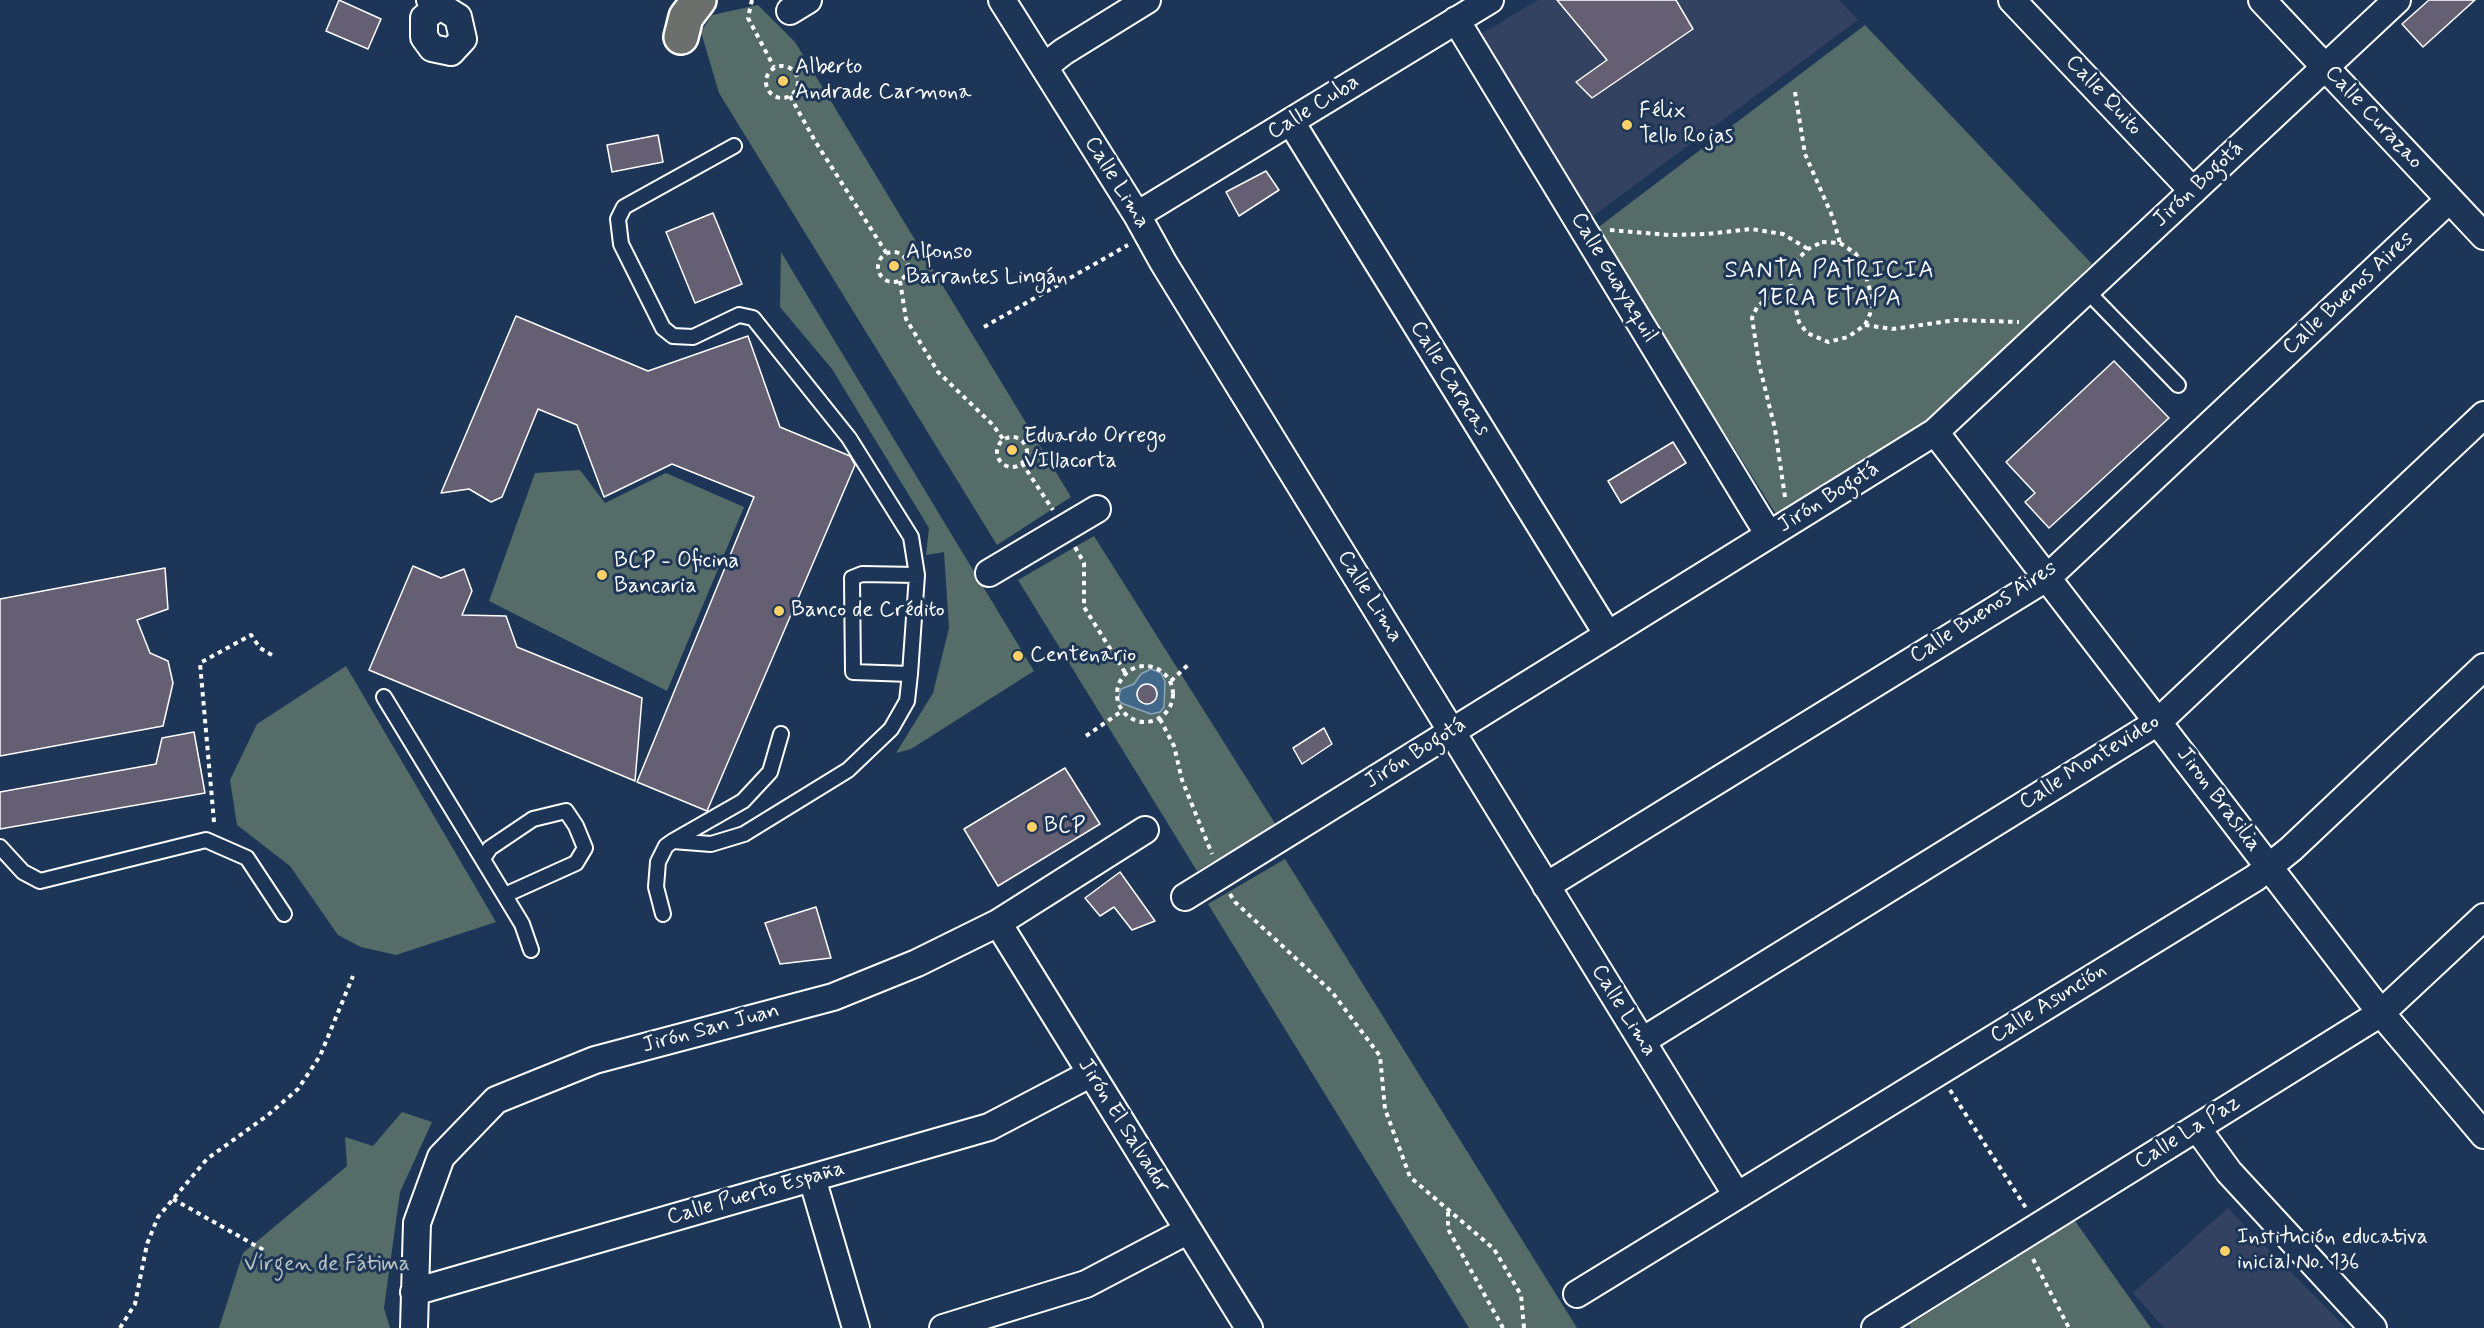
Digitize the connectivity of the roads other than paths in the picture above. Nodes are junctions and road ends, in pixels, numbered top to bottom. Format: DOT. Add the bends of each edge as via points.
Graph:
graph roads {
  1 [pos="676,0"];
  2 [pos="699,0"];
  3 [pos="1002,0"];
  4 [pos="1147,0"];
  5 [pos="1490,0"];
  6 [pos="2012,0"];
  7 [pos="2262,0"];
  8 [pos="2397,0"];
  9 [pos="1456,20"];
  10 [pos="2324,66"];
  11 [pos="1044,68"];
  12 [pos="1291,122"];
  13 [pos="734,146"];
  14 [pos="2193,191"];
  15 [pos="2449,200"];
  16 [pos="1137,215"];
  17 [pos="2484,236"];
  18 [pos="2087,291"];
  19 [pos="2178,385"];
  20 [pos="2484,416"];
  21 [pos="1935,432"];
  22 [pos="1097,509"];
  23 [pos="1779,529"];
  24 [pos="989,573"];
  25 [pos="917,575"];
  26 [pos="2048,577"];
  27 [pos="1608,635"];
  28 [pos="2484,667"];
  29 [pos="910,674"];
  30 [pos="384,697"];
  31 [pos="2158,722"];
  32 [pos="1452,732"];
  33 [pos="782,734"];
  34 [pos="1144,830"];
  35 [pos="673,841"];
  36 [pos="0,847"];
  37 [pos="484,857"];
  38 [pos="2270,867"];
  39 [pos="1546,886"];
  40 [pos="505,896"];
  41 [pos="1185,897"];
  42 [pos="284,914"];
  43 [pos="663,914"];
  44 [pos="2484,916"];
  45 [pos="998,923"];
  46 [pos="531,950"];
  47 [pos="2381,1013"];
  48 [pos="1642,1041"];
  49 [pos="1090,1074"];
  50 [pos="2197,1128"];
  51 [pos="2484,1135"];
  52 [pos="812,1178"];
  53 [pos="1736,1194"];
  54 [pos="1187,1231"];
  55 [pos="414,1292"];
  56 [pos="1577,1294"];
  57 [pos="1886,1325"];
  58 [pos="414,1328"];
  59 [pos="856,1328"];
  60 [pos="943,1328"];
  61 [pos="1250,1328"];
  62 [pos="2373,1328"];
  1 -- 2 [label="main road" via="681,37 686,17"];
  3 -- 11 [label="street, Calle Lima"];
  4 -- 11 [label="street"];
  5 -- 9 [label="street, Calle Cuba"];
  6 -- 14 [label="street, Calle Quito"];
  7 -- 10 [label="street, Calle Curazao"];
  8 -- 10 [label="street, Jirón Bogotá"];
  9 -- 12 [label="street, Calle Cuba"];
  9 -- 23 [label="street, Calle Guayaquil"];
  10 -- 14 [label="street, Jirón Bogotá"];
  10 -- 15 [label="street, Calle Curazao"];
  11 -- 16 [label="street, Calle Lima"];
  12 -- 16 [label="street, Calle Cuba"];
  12 -- 27 [label="street, Calle Caracas"];
  13 -- 25 [label="lane" via="624,207 618,219 621,244 663,328 673,336 693,337 740,315 753,318 849,438 910,537"];
  14 -- 18 [label="street, Jirón Bogotá"];
  15 -- 17 [label="street, Calle Curazao"];
  15 -- 26 [label="street, Calle Buenos Aires"];
  16 -- 32 [label="street, Calle Lima"];
  18 -- 19 [label="lane"];
  18 -- 21 [label="street, Jirón Bogotá"];
  20 -- 31 [label="street, Calle Montevideo"];
  21 -- 23 [label="street, Jirón Bogotá"];
  21 -- 26 [label="street, Jiron Brasilia"];
  22 -- 24 [label="street"];
  23 -- 27 [label="street, Jirón Bogotá"];
  25 -- 29 [label="lane"];
  25 -- 29 [label="lane" via="862,574 852,578 853,672"];
  26 -- 31 [label="street, Jiron Brasilia"];
  26 -- 39 [label="street, Calle Buenos Aires"];
  27 -- 32 [label="street, Jirón Bogotá"];
  28 -- 38 [label="street, Calle Asunción"];
  29 -- 35 [label="lane" via="907,701 891,729 848,770 744,834 711,844"];
  30 -- 37 [label="lane"];
  31 -- 38 [label="street, Jiron Brasilia"];
  31 -- 48 [label="street, Calle Montevideo"];
  32 -- 39 [label="street, Calle Lima"];
  32 -- 41 [label="street, Jirón Bogotá"];
  33 -- 35 [label="lane" via="770,772 743,801"];
  34 -- 45 [label="street, Jirón San Juan"];
  35 -- 43 [label="lane" via="658,862 656,887"];
  36 -- 42 [label="lane" via="23,872 40,881 206,840 247,858"];
  37 -- 40 [label="lane"];
  37 -- 40 [label="lane" via="490,848 533,819 566,811 576,825 585,848 576,863"];
  38 -- 47 [label="street, Jiron Brasilia"];
  38 -- 53 [label="street, Calle Asunción"];
  39 -- 48 [label="street, Calle Lima"];
  40 -- 46 [label="lane" via="522,924"];
  44 -- 47 [label="street, Calle La Paz"];
  45 -- 49 [label="street, Jirón El Salvador"];
  45 -- 55 [label="street, Jirón San Juan" via="917,963 832,997 595,1060 496,1100 441,1157 417,1223"];
  47 -- 50 [label="street, Calle La Paz"];
  47 -- 51 [label="street, Jiron Brasilia"];
  48 -- 53 [label="street, Calle Lima"];
  49 -- 52 [label="street, Calle Puerto España" via="989,1127"];
  49 -- 54 [label="street, Jirón El Salvador"];
  50 -- 57 [label="street, Calle La Paz"];
  50 -- 62 [label="street" via="2229,1172"];
  52 -- 55 [label="street, Calle Puerto España"];
  52 -- 59 [label="street"];
  53 -- 56 [label="street, Calle Asunción"];
  54 -- 60 [label="street" via="1086,1284"];
  54 -- 61 [label="street, Jirón El Salvador"];
  55 -- 58 [label="street, Jirón San Juan"];
}
